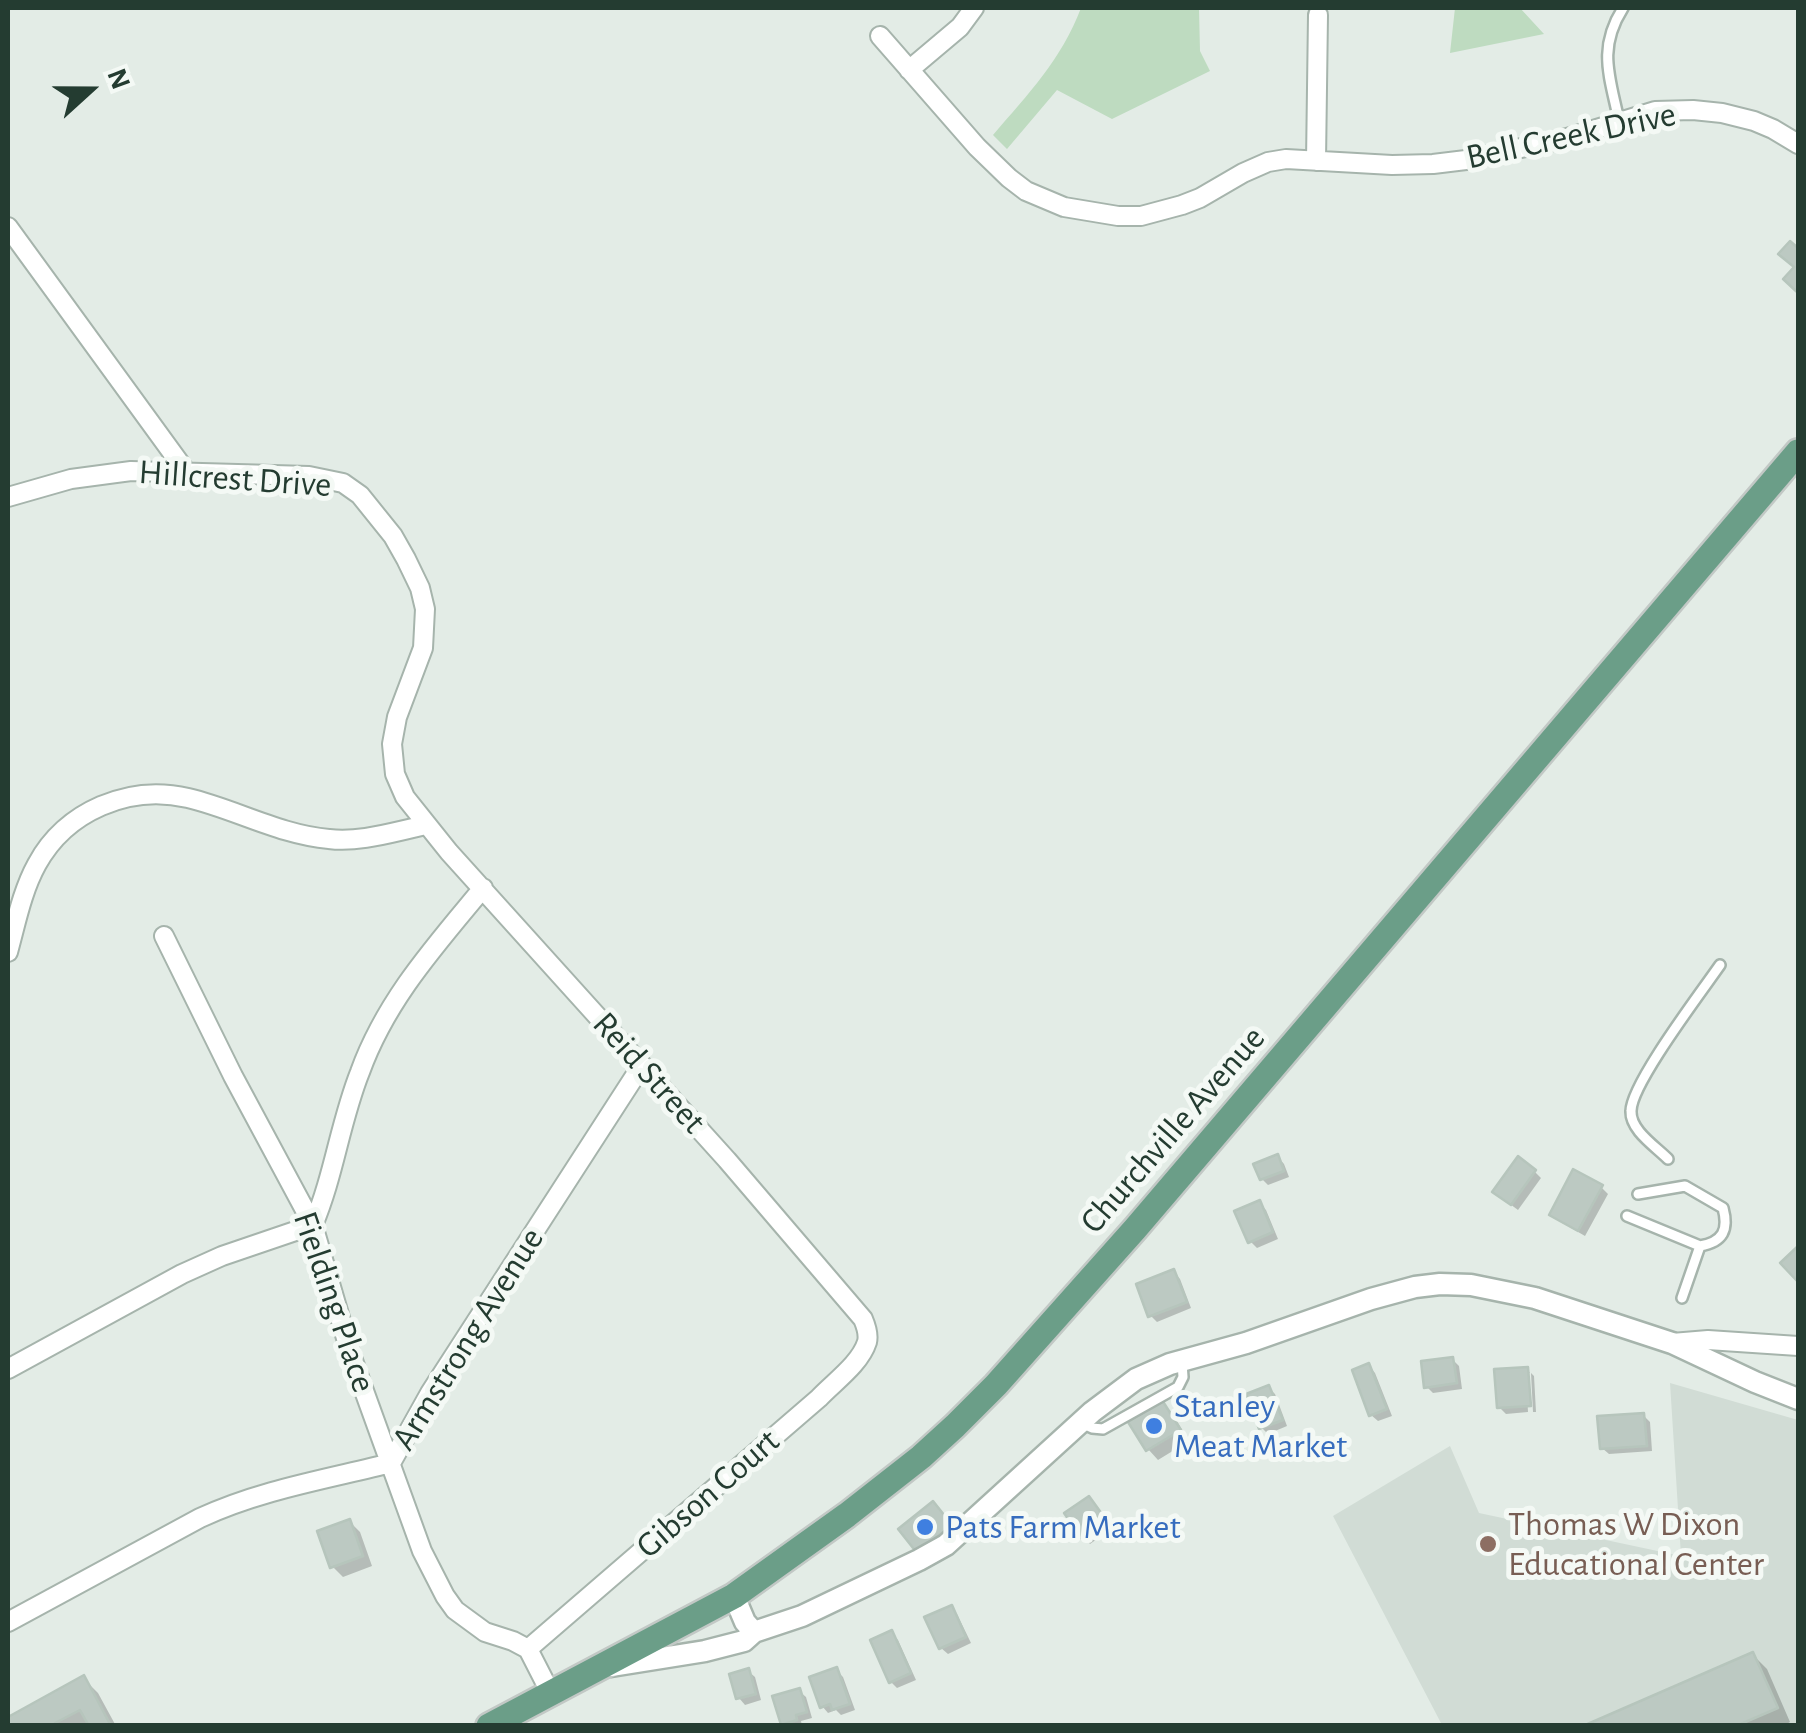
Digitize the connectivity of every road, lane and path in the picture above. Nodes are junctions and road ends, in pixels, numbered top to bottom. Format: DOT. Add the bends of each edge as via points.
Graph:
graph roads {
  1 [pos="974,8"];
  2 [pos="1623,8"];
  3 [pos="1318,15"];
  4 [pos="880,36"];
  5 [pos="908,70"];
  6 [pos="1619,121"];
  7 [pos="1798,144"];
  8 [pos="1316,161"];
  9 [pos="8,226"];
  10 [pos="1798,452"];
  11 [pos="187,473"];
  12 [pos="8,497"];
  13 [pos="428,825"];
  14 [pos="483,888"];
  15 [pos="164,936"];
  16 [pos="8,952"];
  17 [pos="1720,964"];
  18 [pos="642,1065"];
  19 [pos="1668,1159"];
  20 [pos="1638,1194"];
  21 [pos="1627,1216"];
  22 [pos="312,1225"];
  23 [pos="1700,1246"];
  24 [pos="1682,1298"];
  25 [pos="866,1325"];
  26 [pos="1672,1344"];
  27 [pos="1798,1346"];
  28 [pos="8,1369"];
  29 [pos="1798,1399"];
  30 [pos="391,1462"];
  31 [pos="734,1596"];
  32 [pos="8,1622"];
  33 [pos="754,1632"];
  34 [pos="528,1649"];
  35 [pos="599,1668"];
  36 [pos="550,1692"];
  37 [pos="524,1716"];
  38 [pos="489,1726"];
  1 -- 5 [label="street"];
  2 -- 6 [label="lane" via="1605,59"];
  3 -- 8 [label="street"];
  4 -- 5 [label="street, Bell Creek Drive"];
  5 -- 8 [label="street, Bell Creek Drive" via="1008,178 1046,200 1091,213 1164,212 1268,162"];
  6 -- 7 [label="street, Bell Creek Drive" via="1655,110 1707,112 1754,121"];
  6 -- 8 [label="street, Bell Creek Drive" via="1530,148 1433,164"];
  9 -- 11 [label="street"];
  10 -- 31 [label="main road, Churchville Avenue" via="996,1385 921,1457"];
  11 -- 12 [label="street, Hillcrest Drive" via="106,473"];
  11 -- 13 [label="street, Hillcrest Drive" via="330,479 360,495 392,536 420,588 426,622 421,656 397,717 393,766"];
  13 -- 14 [label="street, Reid Street"];
  13 -- 16 [label="street" via="332,840 188,798 118,800 76,820 44,852"];
  14 -- 18 [label="street, Reid Street"];
  14 -- 22 [label="street" via="419,964 376,1035"];
  15 -- 22 [label="street, Fielding Place"];
  17 -- 19 [label="lane" via="1649,1069 1631,1111 1636,1128"];
  18 -- 25 [label="street, Reid Street"];
  18 -- 30 [label="street, Armstrong Avenue"];
  20 -- 23 [label="lane" via="1685,1186 1723,1208 1722,1236"];
  21 -- 23 [label="lane"];
  22 -- 28 [label="street" via="182,1274"];
  22 -- 30 [label="street, Fielding Place"];
  23 -- 24 [label="lane"];
  25 -- 34 [label="street, Gibson Court" via="867,1342 855,1362 819,1398"];
  26 -- 27 [label="street"];
  26 -- 29 [label="street"];
  26 -- 33 [label="street" via="1483,1286 1391,1292 1150,1372 1080,1422 946,1545 802,1616"];
  30 -- 32 [label="street, Armstrong Avenue" via="227,1506"];
  30 -- 34 [label="street, Fielding Place" via="445,1596 478,1628"];
  31 -- 33 [label="street"];
  31 -- 35 [label="main road, Churchville Avenue"];
  33 -- 35 [label="street" via="714,1649"];
  34 -- 36 [label="street"];
  35 -- 36 [label="main road, Churchville Avenue"];
  36 -- 37 [label="main road, Churchville Avenue"];
  37 -- 38 [label="main road, Churchville Avenue"];
}
